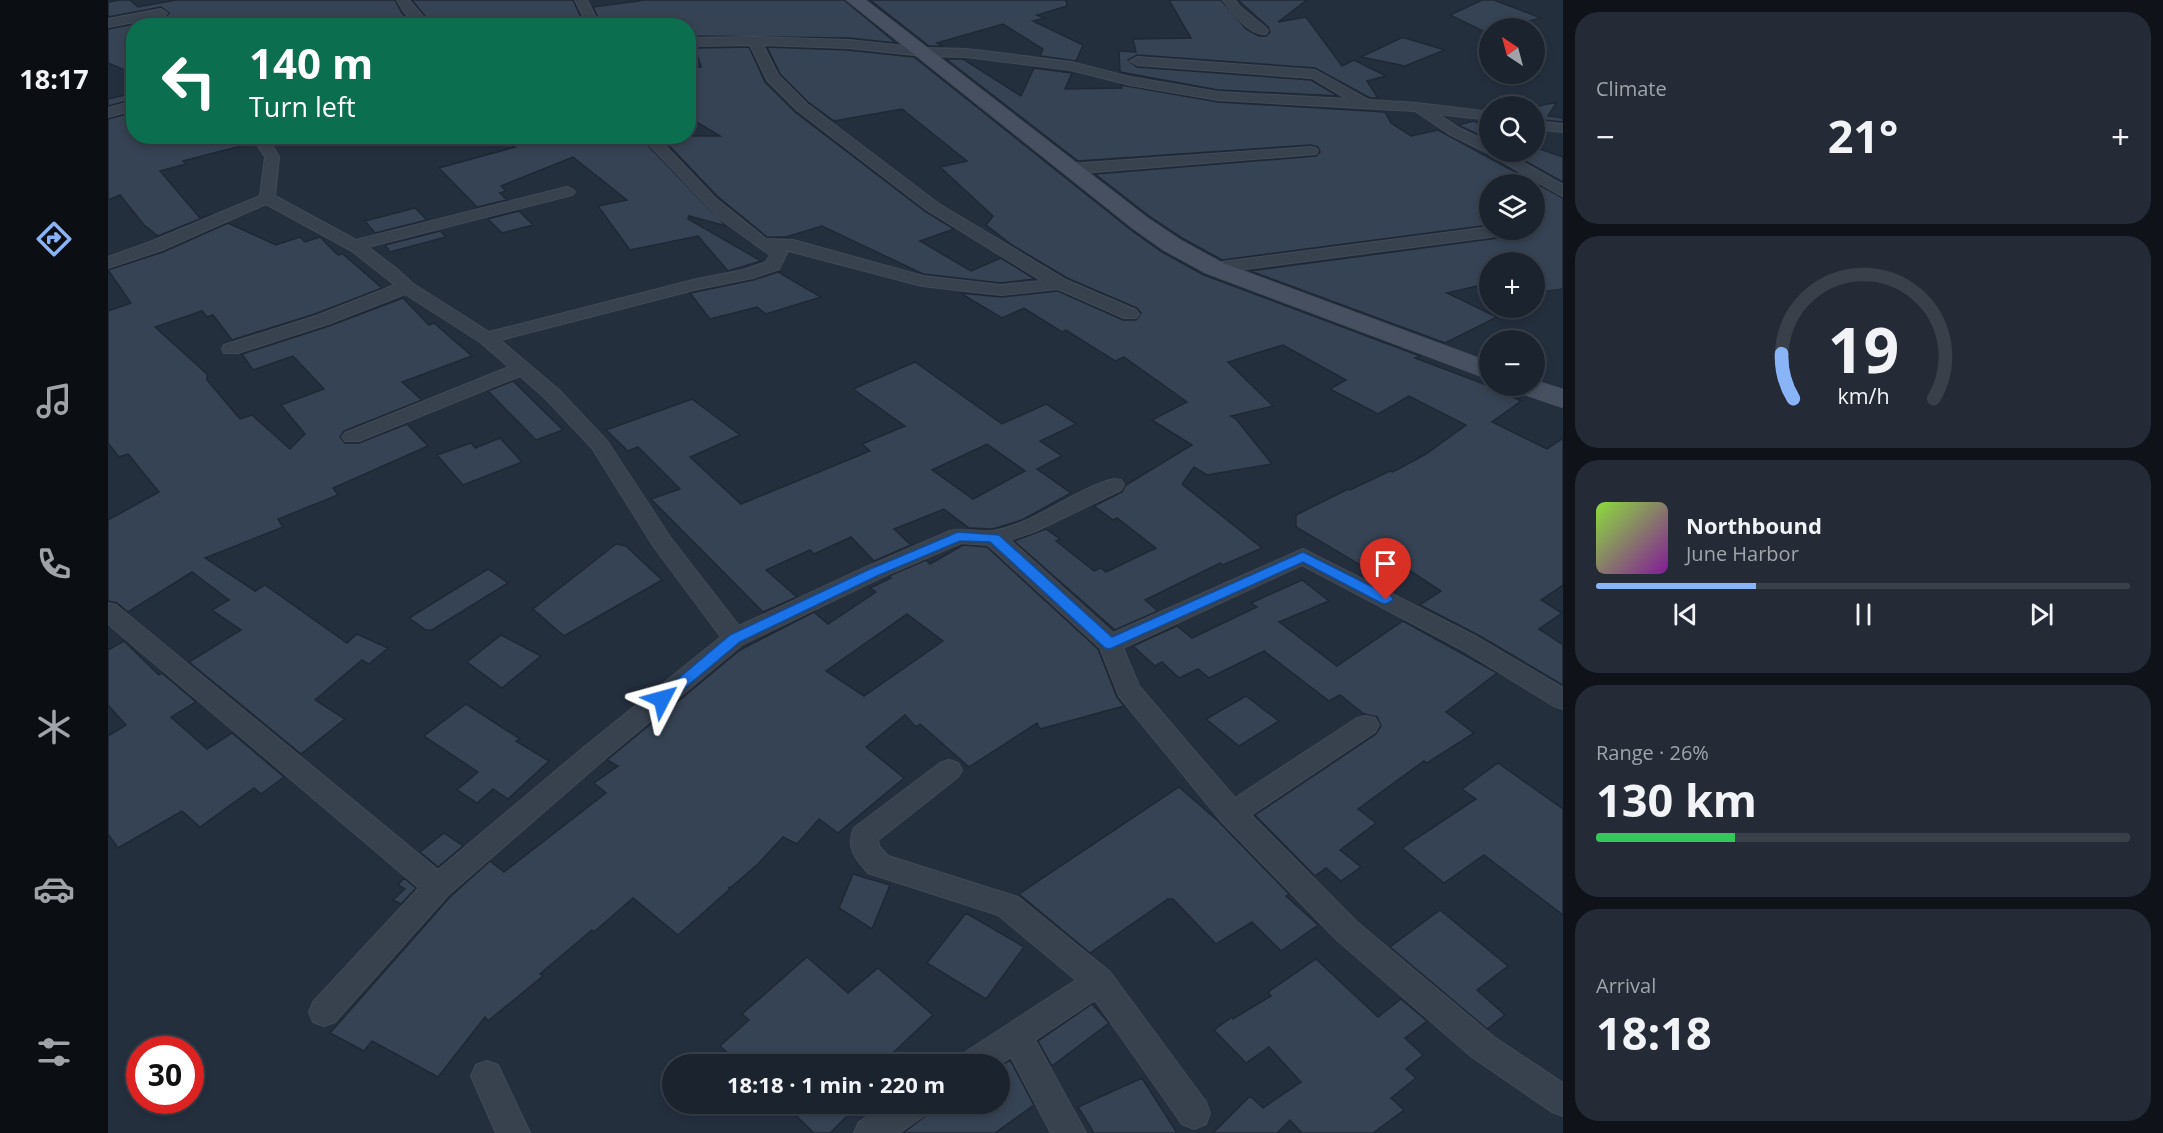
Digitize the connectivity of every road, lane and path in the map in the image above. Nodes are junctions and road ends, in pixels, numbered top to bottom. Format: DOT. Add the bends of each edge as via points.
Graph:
graph roads {
  1 [pos="150,0"];
  2 [pos="404,0"];
  3 [pos="581,0"];
  4 [pos="855,0"];
  5 [pos="1229,0"];
  6 [pos="161,13"];
  7 [pos="134,18"];
  8 [pos="165,18"];
  9 [pos="417,18"];
  10 [pos="590,18"];
  11 [pos="126,20"];
  12 [pos="108,23"];
  13 [pos="1262,31"];
  14 [pos="755,41"];
  15 [pos="696,42"];
  16 [pos="924,52"];
  17 [pos="1137,61"];
  18 [pos="1364,103"];
  19 [pos="126,107"];
  20 [pos="1417,107"];
  21 [pos="108,113"];
  22 [pos="1479,115"];
  23 [pos="1545,126"];
  24 [pos="1563,128"];
  25 [pos="264,144"];
  26 [pos="656,144"];
  27 [pos="1479,144"];
  28 [pos="1311,151"];
  29 [pos="1512,162"];
  30 [pos="1070,168"];
  31 [pos="1563,191"];
  32 [pos="567,192"];
  33 [pos="267,198"];
  34 [pos="1479,233"];
  35 [pos="761,244"];
  36 [pos="356,245"];
  37 [pos="108,263"];
  38 [pos="1214,268"];
  39 [pos="1060,284"];
  40 [pos="406,287"];
  41 [pos="1130,314"];
  42 [pos="486,338"];
  43 [pos="231,350"];
  44 [pos="1479,368"];
  45 [pos="521,369"];
  46 [pos="1545,393"];
  47 [pos="1563,399"];
  48 [pos="352,437"];
  49 [pos="1114,485"];
  50 [pos="994,538"];
  51 [pos="108,611"];
  52 [pos="735,638"];
  53 [pos="1110,644"];
  54 [pos="1563,700"];
  55 [pos="1366,725"];
  56 [pos="949,770"];
  57 [pos="1232,814"];
  58 [pos="438,887"];
  59 [pos="1099,981"];
  60 [pos="324,1012"];
  61 [pos="1016,1036"];
  62 [pos="989,1054"];
  63 [pos="487,1076"];
  64 [pos="1563,1101"];
  65 [pos="1194,1113"];
  66 [pos="899,1114"];
  67 [pos="513,1133"];
  68 [pos="871,1133"];
  69 [pos="1070,1133"];
  1 -- 6 [label="street"];
  2 -- 9 [label="street"];
  3 -- 10 [label="street"];
  4 -- 16 [label="main road"];
  5 -- 13 [label="street"];
  6 -- 7 [label="street"];
  6 -- 8 [label="street"];
  11 -- 12 [label="street"];
  14 -- 15 [label="street"];
  14 -- 16 [label="street" via="848,44"];
  14 -- 39 [label="street" via="772,77 802,107 933,207"];
  16 -- 18 [label="street" via="967,53 1071,66 1218,96"];
  16 -- 30 [label="main road"];
  17 -- 18 [label="street" via="1315,74"];
  18 -- 20 [label="street"];
  19 -- 21 [label="street"];
  20 -- 22 [label="street"];
  20 -- 27 [label="street"];
  23 -- 24 [label="street"];
  25 -- 33 [label="street" via="272,158"];
  26 -- 35 [label="street" via="717,207"];
  28 -- 30 [label="street"];
  29 -- 31 [label="street"];
  30 -- 38 [label="main road" via="1140,223"];
  32 -- 36 [label="street"];
  33 -- 36 [label="street"];
  33 -- 37 [label="street"];
  34 -- 38 [label="street"];
  35 -- 39 [label="street" via="793,246 922,281 1001,290"];
  35 -- 42 [label="street" via="779,253 773,265"];
  36 -- 40 [label="street"];
  38 -- 44 [label="main road"];
  39 -- 41 [label="street"];
  40 -- 42 [label="street"];
  40 -- 43 [label="street"];
  42 -- 45 [label="street"];
  45 -- 48 [label="street"];
  45 -- 52 [label="street" via="552,394 600,445 662,542"];
  46 -- 47 [label="main road"];
  49 -- 50 [label="street"];
  50 -- 52 [label="street" via="958,536"];
  50 -- 53 [label="street"];
  51 -- 58 [label="street"];
  52 -- 58 [label="street"];
  53 -- 54 [label="street" via="1303,556 1469,643"];
  53 -- 57 [label="street" via="1128,690"];
  55 -- 57 [label="street"];
  56 -- 59 [label="street" via="864,836 865,850 878,865 1008,906"];
  57 -- 64 [label="street" via="1347,931 1483,1047"];
  58 -- 60 [label="street"];
  59 -- 61 [label="street"];
  59 -- 65 [label="street"];
  61 -- 62 [label="street"];
  61 -- 69 [label="street"];
  63 -- 67 [label="street"];
  66 -- 68 [label="street"];
}
